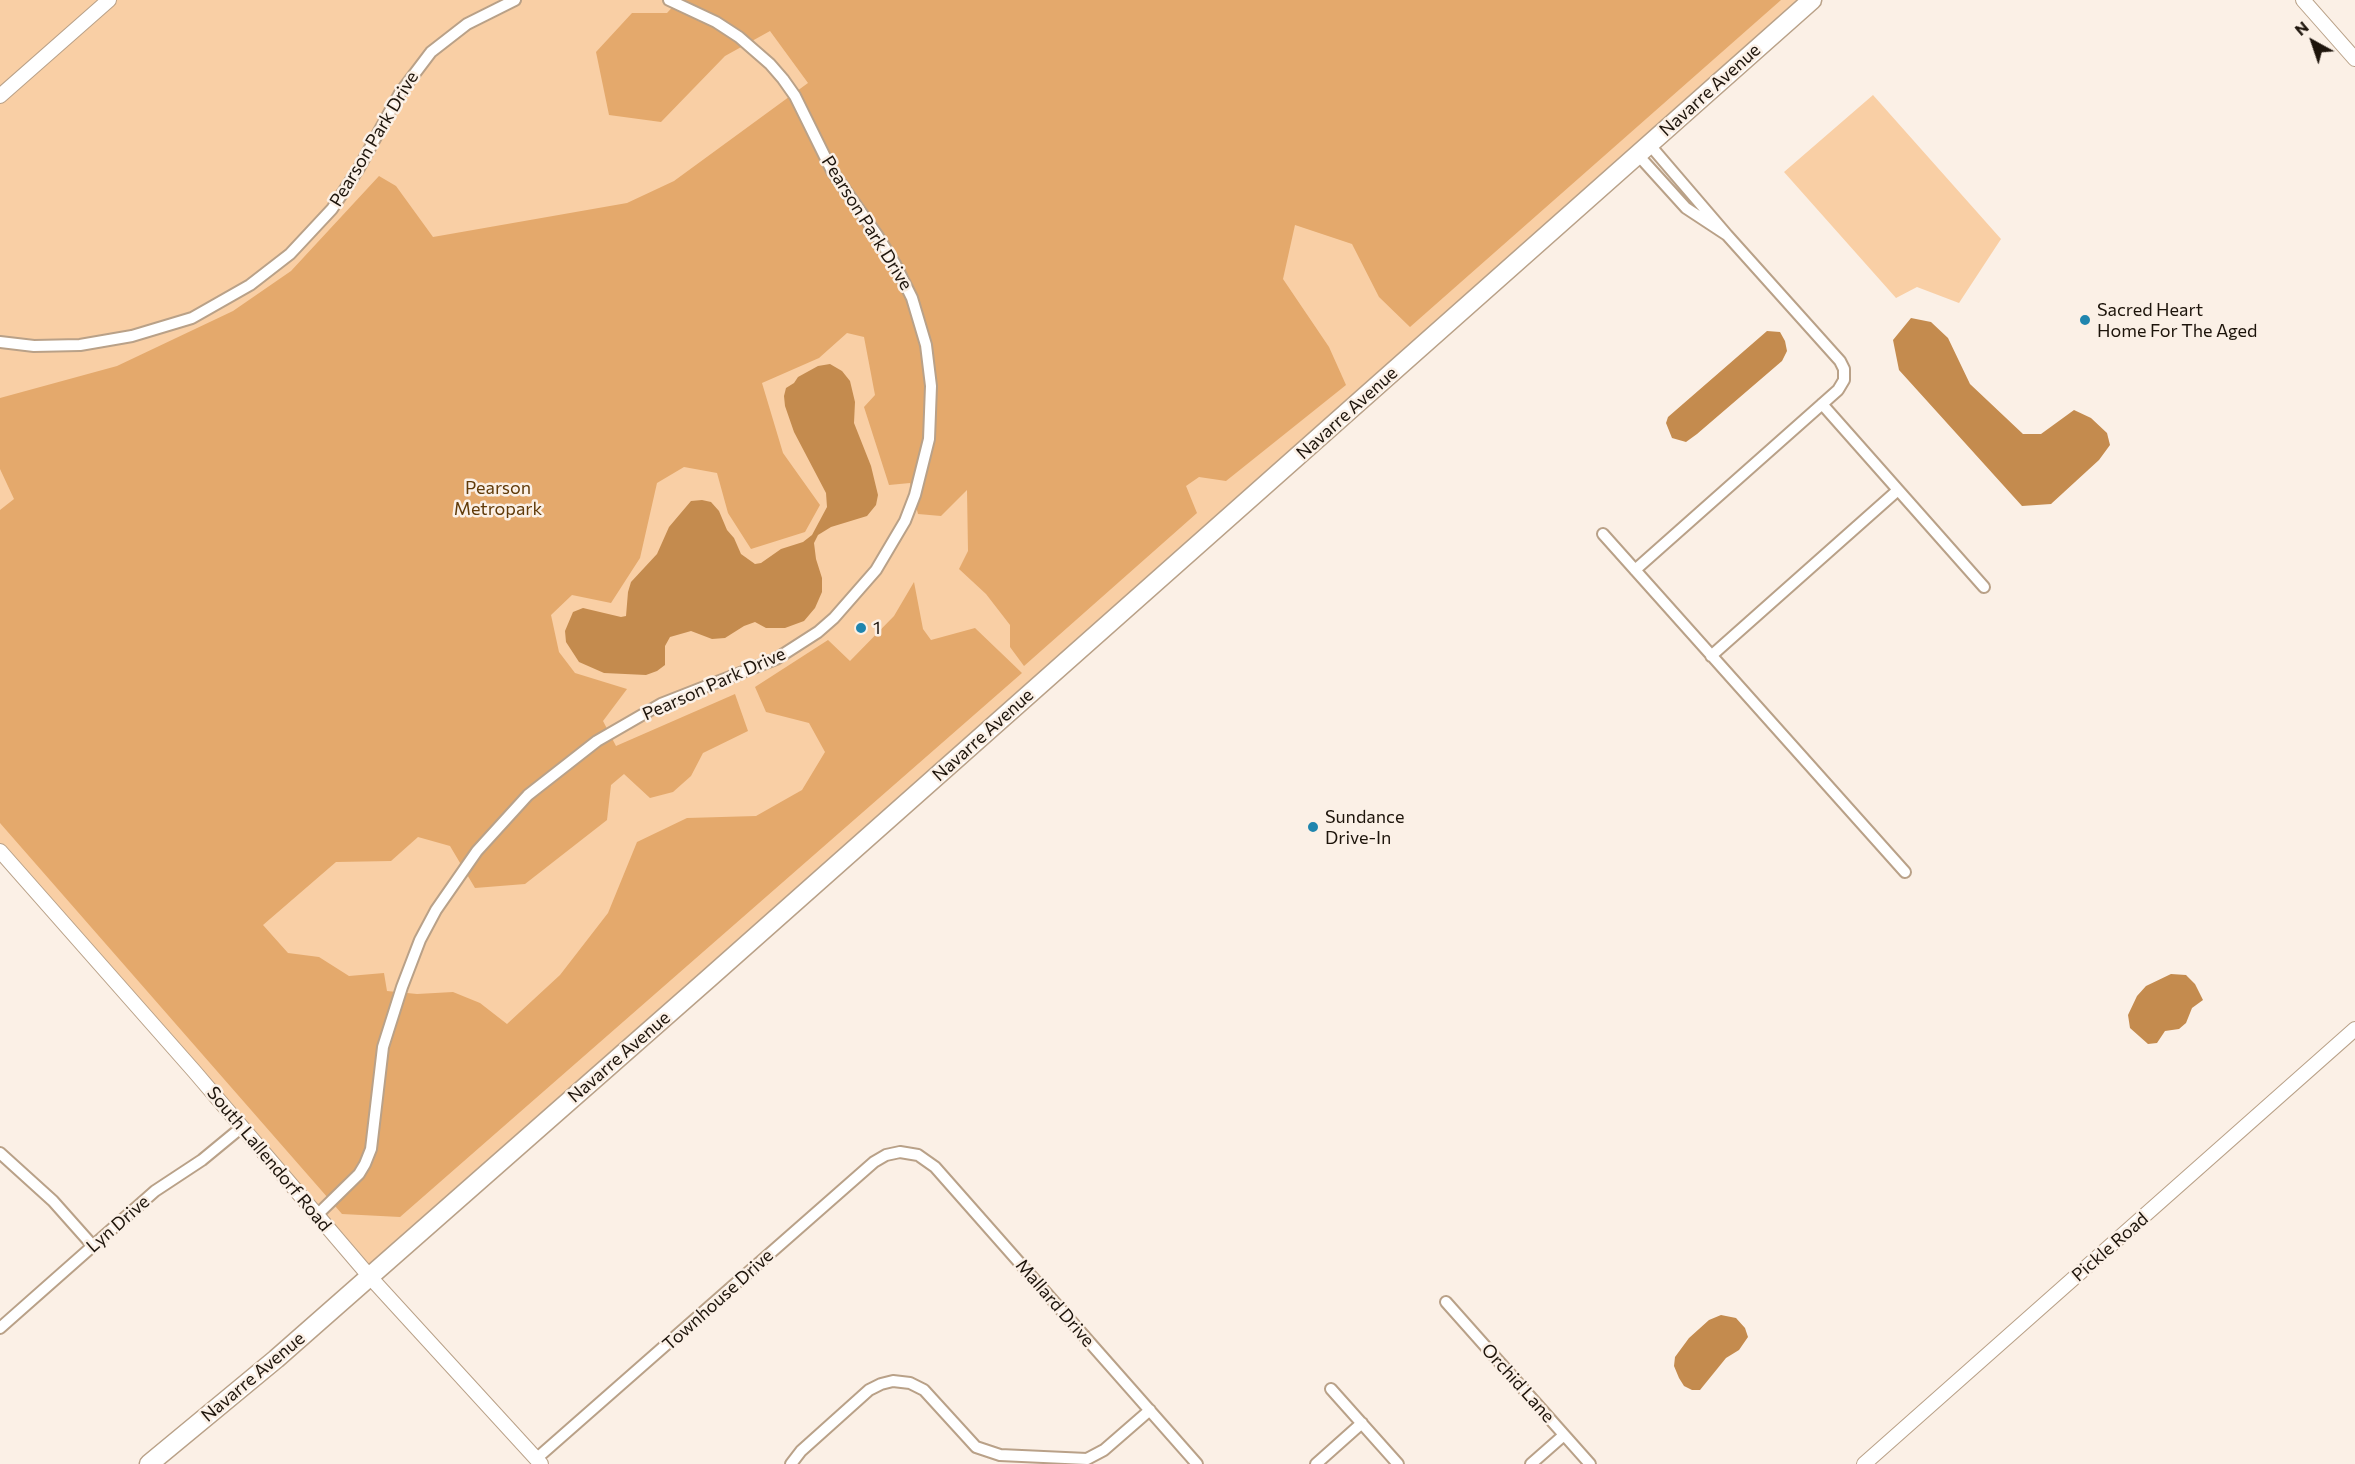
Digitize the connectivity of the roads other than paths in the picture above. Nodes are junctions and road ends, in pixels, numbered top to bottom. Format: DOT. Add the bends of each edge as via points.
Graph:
graph roads {
  1 [pos="109,0"];
  2 [pos="515,0"];
  3 [pos="669,0"];
  4 [pos="1812,0"];
  5 [pos="2303,0"];
  6 [pos="2355,59"];
  7 [pos="0,96"];
  8 [pos="1643,149"];
  9 [pos="0,342"];
  10 [pos="1822,404"];
  11 [pos="1898,490"];
  12 [pos="1603,534"];
  13 [pos="1635,570"];
  14 [pos="1984,587"];
  15 [pos="1711,656"];
  16 [pos="0,851"];
  17 [pos="1905,872"];
  18 [pos="2355,1029"];
  19 [pos="242,1127"];
  20 [pos="905,1152"];
  21 [pos="0,1153"];
  22 [pos="316,1216"];
  23 [pos="93,1246"];
  24 [pos="370,1277"];
  25 [pos="1446,1302"];
  26 [pos="0,1328"];
  27 [pos="1331,1389"];
  28 [pos="1150,1410"];
  29 [pos="1362,1423"];
  30 [pos="1564,1435"];
  31 [pos="538,1461"];
  32 [pos="149,1464"];
  33 [pos="791,1464"];
  34 [pos="1197,1464"];
  35 [pos="1316,1464"];
  36 [pos="1398,1464"];
  37 [pos="1531,1464"];
  38 [pos="1590,1464"];
  39 [pos="1864,1464"];
  1 -- 7 [label="street"];
  2 -- 9 [label="street, Pearson Park Drive" via="467,24 431,52 400,93 332,209 290,254 249,285 192,318 132,336 80,345"];
  3 -- 22 [label="street, Pearson Park Drive" via="724,27 770,64 795,96 832,171 895,264 912,297 931,376 931,416 923,469 905,521 891,546 876,570 834,618 776,659 662,704 597,741 528,795 477,851 436,910 402,987 384,1047 365,1164"];
  4 -- 8 [label="highway, Navarre Avenue"];
  5 -- 6 [label="street"];
  8 -- 10 [label="street" via="1727,235 1842,365 1842,385"];
  8 -- 24 [label="highway, Navarre Avenue"];
  10 -- 11 [label="street"];
  10 -- 13 [label="street"];
  11 -- 14 [label="street"];
  11 -- 15 [label="street"];
  12 -- 13 [label="street"];
  13 -- 15 [label="street"];
  15 -- 17 [label="street"];
  16 -- 19 [label="street, South Lallendorf Road"];
  18 -- 39 [label="street, Pickle Road"];
  19 -- 22 [label="street, South Lallendorf Road"];
  19 -- 23 [label="street, Lyn Drive" via="155,1191"];
  20 -- 28 [label="street, Mallard Drive" via="922,1157 935,1167"];
  20 -- 31 [label="street, Townhouse Drive" via="874,1162"];
  21 -- 23 [label="street" via="53,1201"];
  22 -- 24 [label="street, South Lallendorf Road"];
  23 -- 26 [label="street, Lyn Drive"];
  24 -- 31 [label="street, South Lallendorf Road"];
  24 -- 32 [label="highway, Navarre Avenue"];
  25 -- 30 [label="street, Orchid Lane"];
  27 -- 29 [label="street"];
  28 -- 33 [label="street" via="1104,1450 1087,1459 1000,1455 976,1447 924,1390 893,1381 869,1390"];
  28 -- 34 [label="street, Mallard Drive"];
  29 -- 35 [label="street"];
  29 -- 36 [label="street"];
  30 -- 37 [label="street"];
  30 -- 38 [label="street, Orchid Lane"];
}
